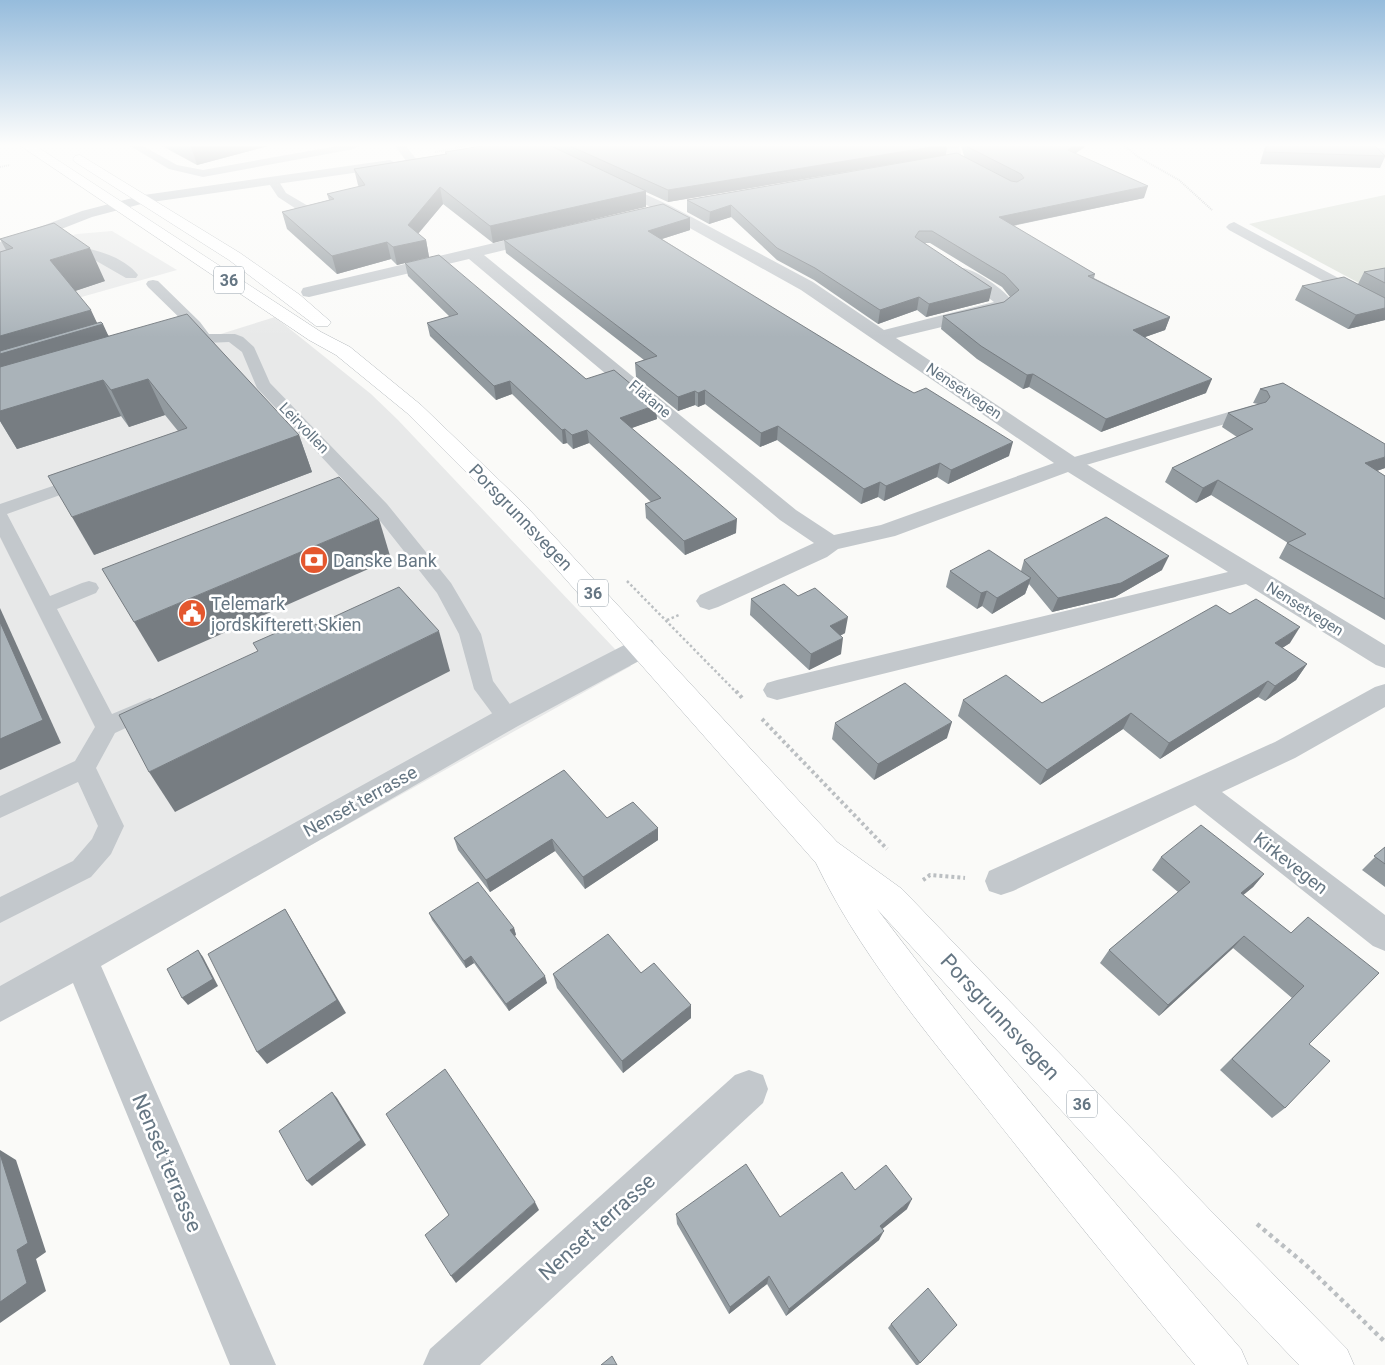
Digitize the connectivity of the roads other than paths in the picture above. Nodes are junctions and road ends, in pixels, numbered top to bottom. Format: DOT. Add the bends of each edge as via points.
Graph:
graph roads {
  1 [pos="103,210"];
  2 [pos="123,210"];
  3 [pos="152,210"];
  4 [pos="162,210"];
  5 [pos="307,210"];
  6 [pos="663,210"];
  7 [pos="667,210"];
  8 [pos="311,212"];
  9 [pos="132,215"];
  10 [pos="639,215"];
  11 [pos="1234,227"];
  12 [pos="557,234"];
  13 [pos="0,248"];
  14 [pos="48,253"];
  15 [pos="472,253"];
  16 [pos="947,263"];
  17 [pos="131,275"];
  18 [pos="153,284"];
  19 [pos="309,292"];
  20 [pos="1385,310"];
  21 [pos="200,332"];
  22 [pos="883,336"];
  23 [pos="165,342"];
  24 [pos="343,351"];
  25 [pos="1253,410"];
  26 [pos="1070,464"];
  27 [pos="104,474"];
  28 [pos="0,510"];
  29 [pos="0,518"];
  30 [pos="830,543"];
  31 [pos="1250,575"];
  32 [pos="89,588"];
  33 [pos="709,601"];
  34 [pos="45,606"];
  35 [pos="643,647"];
  36 [pos="1385,658"];
  37 [pos="777,690"];
  38 [pos="1385,694"];
  39 [pos="155,704"];
  40 [pos="508,718"];
  41 [pos="107,726"];
  42 [pos="84,768"];
  43 [pos="1197,790"];
  44 [pos="0,808"];
  45 [pos="826,852"];
  46 [pos="1001,881"];
  47 [pos="0,911"];
  48 [pos="1385,935"];
  49 [pos="81,960"];
  50 [pos="0,1005"];
  51 [pos="749,1089"];
  52 [pos="253,1365"];
  53 [pos="446,1365"];
  54 [pos="1226,1365"];
  55 [pos="1331,1365"];
  1 -- 13 [label="street"];
  2 -- 9 [label="highway, Porsgrunnsvegen / 36"];
  3 -- 9 [label="street"];
  4 -- 24 [label="highway, Porsgrunnsvegen / 36" via="308,310 332,330"];
  5 -- 8 [label="lane"];
  6 -- 10 [label="street"];
  7 -- 22 [label="street, Nensetvegen" via="807,286"];
  9 -- 13 [label="street"];
  9 -- 24 [label="highway, Porsgrunnsvegen / 36" via="315,336"];
  11 -- 20 [label="street"];
  12 -- 15 [label="street"];
  14 -- 17 [label="lane" via="74,249 93,252"];
  15 -- 19 [label="street"];
  15 -- 30 [label="street, Flatane" via="788,515"];
  16 -- 22 [label="street" via="995,293 1005,303 994,309"];
  18 -- 21 [label="lane"];
  21 -- 23 [label="street"];
  21 -- 40 [label="lane, Leirvollen" via="230,337 244,344 263,384 380,508 444,588 470,634 482,683"];
  22 -- 26 [label="street, Nensetvegen"];
  24 -- 35 [label="highway, Porsgrunnsvegen / 36" via="414,409 517,510"];
  25 -- 26 [label="lane"];
  26 -- 30 [label="street" via="887,531"];
  26 -- 31 [label="street, Nensetvegen"];
  27 -- 28 [label="lane"];
  29 -- 34 [label="lane"];
  30 -- 33 [label="street" via="819,552"];
  31 -- 36 [label="street, Nensetvegen"];
  31 -- 37 [label="street"];
  32 -- 34 [label="lane"];
  34 -- 41 [label="lane"];
  35 -- 40 [label="street, Nenset terrasse"];
  35 -- 45 [label="highway, Porsgrunnsvegen / 36"];
  38 -- 43 [label="street" via="1285,750"];
  39 -- 41 [label="lane"];
  40 -- 49 [label="street, Nenset terrasse"];
  41 -- 42 [label="lane"];
  42 -- 44 [label="lane"];
  42 -- 47 [label="lane" via="111,826 102,846 82,869"];
  43 -- 46 [label="street"];
  43 -- 48 [label="street, Kirkevegen"];
  45 -- 54 [label="highway, Porsgrunnsvegen / 36" via="865,919 936,1016 1118,1240"];
  45 -- 55 [label="highway, Porsgrunnsvegen / 36" via="890,899 1194,1224"];
  49 -- 50 [label="street, Nenset terrasse"];
  49 -- 52 [label="street, Nenset terrasse"];
  51 -- 53 [label="street, Nenset terrasse"];
}
